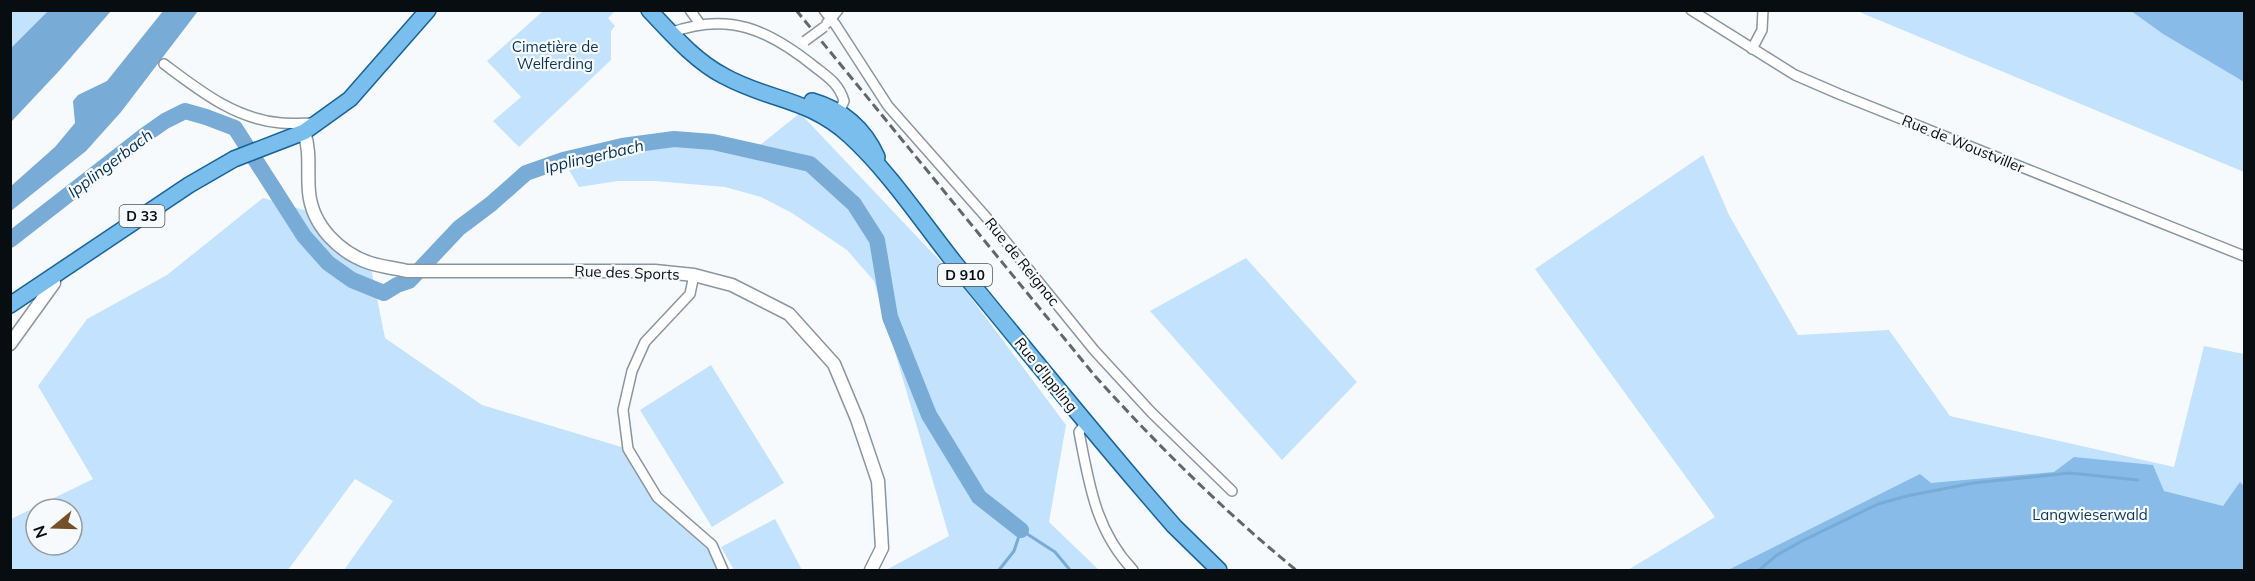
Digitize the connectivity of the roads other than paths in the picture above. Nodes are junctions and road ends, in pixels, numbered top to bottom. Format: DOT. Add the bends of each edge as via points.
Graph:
graph roads {
  1 [pos="428,10"];
  2 [pos="649,10"];
  3 [pos="690,10"];
  4 [pos="824,10"];
  5 [pos="838,10"];
  6 [pos="1691,10"];
  7 [pos="1763,10"];
  8 [pos="831,19"];
  9 [pos="700,24"];
  10 [pos="670,33"];
  11 [pos="792,50"];
  12 [pos="1752,50"];
  13 [pos="164,64"];
  14 [pos="837,117"];
  15 [pos="318,122"];
  16 [pos="304,132"];
  17 [pos="2244,256"];
  18 [pos="694,275"];
  19 [pos="53,276"];
  20 [pos="10,305"];
  21 [pos="10,344"];
  22 [pos="1086,423"];
  23 [pos="1232,491"];
  24 [pos="723,570"];
  25 [pos="871,570"];
  26 [pos="1132,570"];
  27 [pos="1219,570"];
  1 -- 15 [label="main road, D 33" via="350,99"];
  2 -- 10 [label="main road, Rue d'Ippling / D 910"];
  3 -- 9 [label="street"];
  4 -- 8 [label="street, Rue de Reignac"];
  5 -- 8 [label="street"];
  6 -- 12 [label="street, Rue de Woustviller"];
  7 -- 12 [label="street" via="1762,30"];
  8 -- 11 [label="street, bridge"];
  8 -- 23 [label="street, Rue de Reignac" via="888,106 986,217 1094,350"];
  9 -- 10 [label="street"];
  9 -- 11 [label="street" via="743,26"];
  10 -- 14 [label="main road, Rue d'Ippling / D 910" via="723,76"];
  11 -- 14 [label="street" via="839,88 844,101"];
  12 -- 17 [label="street, Rue de Woustviller" via="1839,94"];
  13 -- 15 [label="street" via="221,105 253,118 281,123"];
  14 -- 22 [label="main road, Rue d'Ippling / D 910" via="865,135 884,171"];
  15 -- 16 [label="main road, D 33"];
  16 -- 18 [label="street, Rue des Sports" via="309,145 311,205 327,235 369,263 407,271 655,271"];
  16 -- 19 [label="main road, D 33" via="234,159"];
  18 -- 24 [label="street" via="690,294 645,342 632,371 622,410 628,449 657,497 712,545"];
  18 -- 25 [label="street, Rue des Sports" via="732,285 789,314 834,364 878,482 882,548"];
  19 -- 20 [label="main road, D 33"];
  19 -- 21 [label="street" via="54,282"];
  22 -- 26 [label="street" via="1079,432 1089,488 1102,527"];
  22 -- 27 [label="main road, Rue d'Ippling / D 910" via="1174,526"];
}
